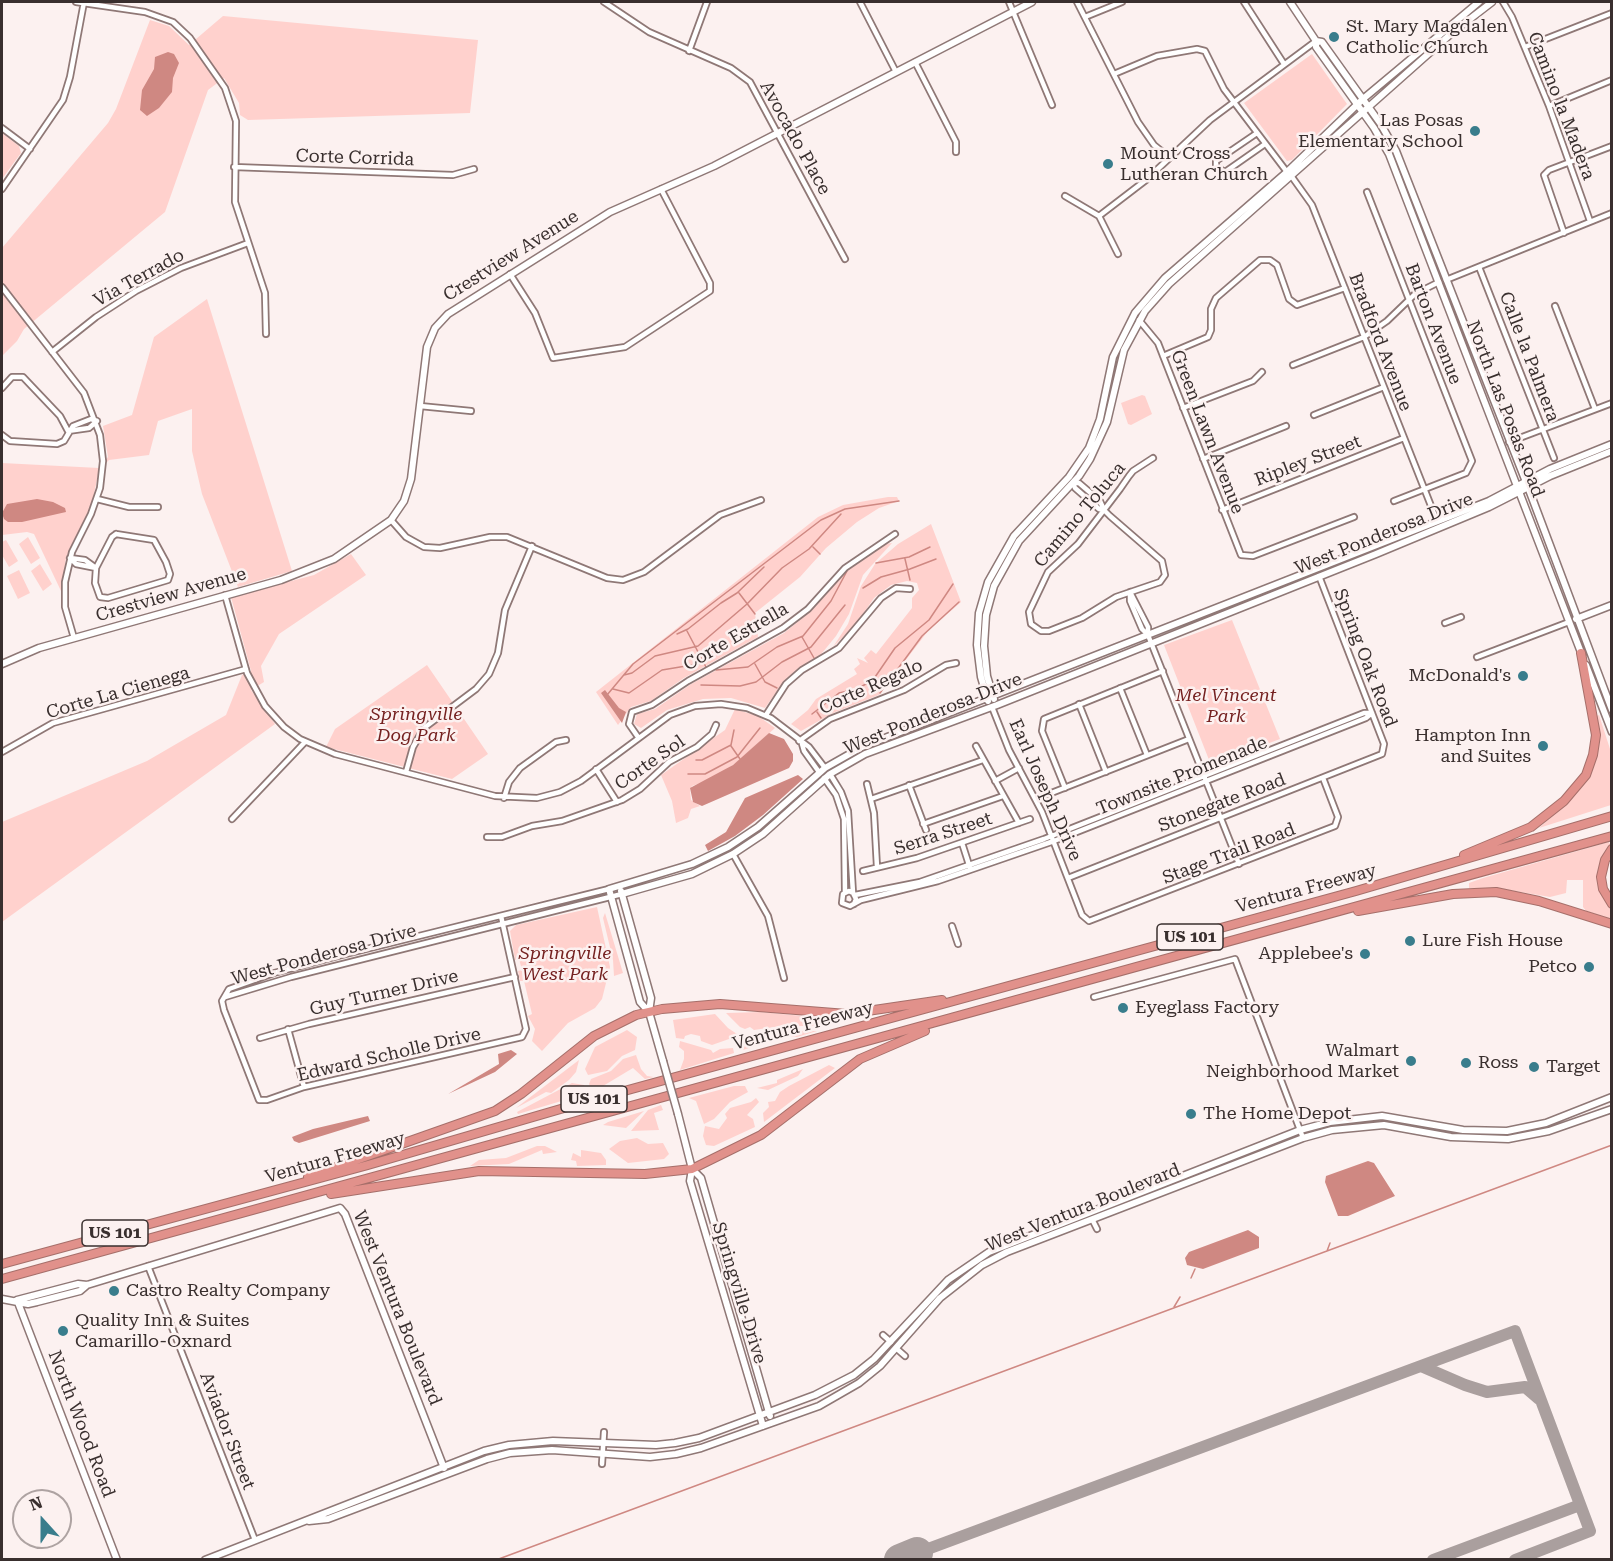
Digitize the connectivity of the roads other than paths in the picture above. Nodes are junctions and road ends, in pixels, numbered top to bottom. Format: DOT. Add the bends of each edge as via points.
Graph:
graph roads {
  1 [pos="75,2"];
  2 [pos="84,2"];
  3 [pos="604,2"];
  4 [pos="707,2"];
  5 [pos="860,2"];
  6 [pos="1009,2"];
  7 [pos="1032,2"];
  8 [pos="1077,2"];
  9 [pos="1122,2"];
  10 [pos="1244,2"];
  11 [pos="1290,2"];
  12 [pos="1479,2"];
  13 [pos="1492,2"];
  14 [pos="1503,2"];
  15 [pos="1014,11"];
  16 [pos="1611,13"];
  17 [pos="1085,17"];
  18 [pos="1316,40"];
  19 [pos="1525,47"];
  20 [pos="689,51"];
  21 [pos="915,62"];
  22 [pos="1284,64"];
  23 [pos="896,72"];
  24 [pos="1114,74"];
  25 [pos="1611,81"];
  26 [pos="1363,99"];
  27 [pos="1234,102"];
  28 [pos="1052,105"];
  29 [pos="1357,105"];
  30 [pos="1549,106"];
  31 [pos="1366,110"];
  32 [pos="2,128"];
  33 [pos="779,133"];
  34 [pos="1257,133"];
  35 [pos="1265,144"];
  36 [pos="1611,146"];
  37 [pos="30,149"];
  38 [pos="956,152"];
  39 [pos="1169,157"];
  40 [pos="1569,163"];
  41 [pos="234,167"];
  42 [pos="474,169"];
  43 [pos="1289,175"];
  44 [pos="2,189"];
  45 [pos="661,189"];
  46 [pos="1367,192"];
  47 [pos="1065,196"];
  48 [pos="1611,213"];
  49 [pos="1098,216"];
  50 [pos="1590,221"];
  51 [pos="1564,233"];
  52 [pos="248,243"];
  53 [pos="1118,254"];
  54 [pos="845,259"];
  55 [pos="1479,267"];
  56 [pos="510,274"];
  57 [pos="1443,281"];
  58 [pos="2,287"];
  59 [pos="1344,288"];
  60 [pos="1409,299"];
  61 [pos="1292,303"];
  62 [pos="1555,306"];
  63 [pos="1288,308"];
  64 [pos="1136,318"];
  65 [pos="266,334"];
  66 [pos="1364,338"];
  67 [pos="52,352"];
  68 [pos="1163,356"];
  69 [pos="1293,365"];
  70 [pos="1262,372"];
  71 [pos="1384,387"];
  72 [pos="2,388"];
  73 [pos="1611,403"];
  74 [pos="420,406"];
  75 [pos="1183,408"];
  76 [pos="1595,409"];
  77 [pos="471,411"];
  78 [pos="1314,415"];
  79 [pos="97,421"];
  80 [pos="1286,426"];
  81 [pos="1543,429"];
  82 [pos="68,431"];
  83 [pos="2,435"];
  84 [pos="1404,438"];
  85 [pos="1506,443"];
  86 [pos="1611,444"];
  87 [pos="1611,451"];
  88 [pos="1153,458"];
  89 [pos="1554,458"];
  90 [pos="1203,459"];
  91 [pos="1070,480"];
  92 [pos="1523,486"];
  93 [pos="1424,490"];
  94 [pos="97,499"];
  95 [pos="761,500"];
  96 [pos="1394,501"];
  97 [pos="158,507"];
  98 [pos="1104,510"];
  99 [pos="1222,510"];
  100 [pos="1354,517"];
  101 [pos="391,520"];
  102 [pos="1438,524"];
  103 [pos="895,534"];
  104 [pos="532,546"];
  105 [pos="70,558"];
  106 [pos="96,568"];
  107 [pos="1316,569"];
  108 [pos="1319,576"];
  109 [pos="910,589"];
  110 [pos="1130,592"];
  111 [pos="225,595"];
  112 [pos="1611,605"];
  113 [pos="1461,617"];
  114 [pos="1578,618"];
  115 [pos="1445,622"];
  116 [pos="1569,622"];
  117 [pos="1148,635"];
  118 [pos="74,638"];
  119 [pos="1151,643"];
  120 [pos="1581,653"];
  121 [pos="1477,657"];
  122 [pos="956,663"];
  123 [pos="2,664"];
  124 [pos="246,669"];
  125 [pos="1163,671"];
  126 [pos="1120,688"];
  127 [pos="990,697"];
  128 [pos="1079,704"];
  129 [pos="993,706"];
  130 [pos="1611,710"];
  131 [pos="1372,713"];
  132 [pos="766,715"];
  133 [pos="716,725"];
  134 [pos="1611,730"];
  135 [pos="638,737"];
  136 [pos="1189,739"];
  137 [pos="566,740"];
  138 [pos="305,742"];
  139 [pos="801,743"];
  140 [pos="975,746"];
  141 [pos="1384,750"];
  142 [pos="2,752"];
  143 [pos="1147,755"];
  144 [pos="983,760"];
  145 [pos="825,768"];
  146 [pos="1019,768"];
  147 [pos="596,769"];
  148 [pos="1106,771"];
  149 [pos="406,772"];
  150 [pos="819,772"];
  151 [pos="827,776"];
  152 [pos="1205,778"];
  153 [pos="1323,778"];
  154 [pos="995,781"];
  155 [pos="867,784"];
  156 [pos="909,785"];
  157 [pos="1065,788"];
  158 [pos="1003,796"];
  159 [pos="504,798"];
  160 [pos="871,799"];
  161 [pos="1036,799"];
  162 [pos="617,802"];
  163 [pos="1611,811"];
  164 [pos="1611,816"];
  165 [pos="1221,818"];
  166 [pos="232,819"];
  167 [pos="1030,819"];
  168 [pos="1019,823"];
  169 [pos="923,824"];
  170 [pos="926,830"];
  171 [pos="1561,831"];
  172 [pos="1611,836"];
  173 [pos="487,837"];
  174 [pos="1053,838"];
  175 [pos="962,843"];
  176 [pos="728,847"];
  177 [pos="1611,849"];
  178 [pos="733,855"];
  179 [pos="1239,864"];
  180 [pos="877,867"];
  181 [pos="970,867"];
  182 [pos="863,871"];
  183 [pos="1418,874"];
  184 [pos="1068,878"];
  185 [pos="620,886"];
  186 [pos="609,889"];
  187 [pos="844,892"];
  188 [pos="622,894"];
  189 [pos="854,894"];
  190 [pos="612,897"];
  191 [pos="854,904"];
  192 [pos="1611,904"];
  193 [pos="1342,912"];
  194 [pos="501,916"];
  195 [pos="1084,919"];
  196 [pos="1611,924"];
  197 [pos="503,925"];
  198 [pos="952,926"];
  199 [pos="958,944"];
  200 [pos="515,977"];
  201 [pos="784,978"];
  202 [pos="225,997"];
  203 [pos="1094,997"];
  204 [pos="961,999"];
  205 [pos="649,1012"];
  206 [pos="962,1017"];
  207 [pos="288,1029"];
  208 [pos="260,1038"];
  209 [pos="304,1087"];
  210 [pos="1611,1097"];
  211 [pos="1611,1108"];
  212 [pos="1300,1130"];
  213 [pos="1303,1138"];
  214 [pos="692,1169"];
  215 [pos="1160,1183"];
  216 [pos="1163,1191"];
  217 [pos="318,1193"];
  218 [pos="229,1203"];
  219 [pos="1092,1219"];
  220 [pos="1097,1229"];
  221 [pos="2,1263"];
  222 [pos="148,1265"];
  223 [pos="2,1279"];
  224 [pos="2,1299"];
  225 [pos="17,1300"];
  226 [pos="883,1335"];
  227 [pos="890,1344"];
  228 [pos="896,1351"];
  229 [pos="906,1356"];
  230 [pos="769,1413"];
  231 [pos="760,1416"];
  232 [pos="772,1422"];
  233 [pos="764,1426"];
  234 [pos="604,1432"];
  235 [pos="603,1444"];
  236 [pos="603,1454"];
  237 [pos="602,1464"];
  238 [pos="443,1466"];
  239 [pos="446,1475"];
  240 [pos="305,1521"];
  241 [pos="255,1540"];
  242 [pos="117,1560"];
  243 [pos="205,1560"];
  1 -- 2 [label="street"];
  2 -- 37 [label="street" via="66,91"];
  2 -- 41 [label="street" via="155,14 184,31 217,76 231,103 236,121"];
  3 -- 20 [label="street, Avocado Place" via="629,21"];
  4 -- 20 [label="street"];
  5 -- 23 [label="street"];
  6 -- 15 [label="street"];
  7 -- 15 [label="street, Crestview Avenue"];
  8 -- 17 [label="street"];
  9 -- 17 [label="street"];
  10 -- 22 [label="street"];
  11 -- 18 [label="street"];
  12 -- 26 [label="street, Earl Joseph Drive"];
  13 -- 31 [label="street, Earl Joseph Drive"];
  14 -- 19 [label="street, Camino la Madera"];
  15 -- 21 [label="street, Crestview Avenue"];
  15 -- 28 [label="street"];
  16 -- 19 [label="street"];
  17 -- 24 [label="street"];
  18 -- 22 [label="street"];
  18 -- 26 [label="street" via="1322,42"];
  18 -- 29 [label="street" via="1316,47"];
  19 -- 30 [label="street, Camino la Madera"];
  20 -- 33 [label="street, Avocado Place" via="731,68 750,82"];
  21 -- 23 [label="street, Crestview Avenue"];
  21 -- 38 [label="street" via="956,141"];
  22 -- 27 [label="street"];
  23 -- 33 [label="street, Crestview Avenue"];
  24 -- 27 [label="street, Bradford Avenue" via="1150,58 1201,49 1208,54"];
  24 -- 39 [label="street" via="1146,135"];
  25 -- 30 [label="street"];
  26 -- 29 [label="street, Earl Joseph Drive"];
  26 -- 31 [label="street, North Las Posas Road"];
  27 -- 34 [label="street, Bradford Avenue"];
  27 -- 39 [label="street"];
  29 -- 31 [label="street, North Las Posas Road"];
  29 -- 43 [label="street, Earl Joseph Drive"];
  30 -- 40 [label="street, Camino la Madera"];
  31 -- 43 [label="street, Earl Joseph Drive"];
  31 -- 57 [label="street, North Las Posas Road"];
  32 -- 37 [label="street"];
  33 -- 45 [label="street, Crestview Avenue"];
  33 -- 54 [label="street, Avocado Place"];
  34 -- 35 [label="street, Bradford Avenue"];
  34 -- 35 [label="street" via="1216,161 1216,167 1225,172"];
  35 -- 43 [label="street, Bradford Avenue"];
  36 -- 40 [label="street"];
  37 -- 44 [label="street"];
  39 -- 49 [label="street"];
  40 -- 50 [label="street, Camino la Madera"];
  40 -- 51 [label="street" via="1549,170 1544,176"];
  41 -- 42 [label="street, Corte Corrida" via="453,175"];
  41 -- 52 [label="street" via="236,208"];
  43 -- 59 [label="street, Bradford Avenue" via="1312,205"];
  43 -- 64 [label="street, Earl Joseph Drive"];
  45 -- 56 [label="street, Crestview Avenue" via="602,217"];
  45 -- 56 [label="street" via="711,288 625,347 555,358 535,313"];
  46 -- 60 [label="street, Barton Avenue"];
  47 -- 49 [label="street"];
  48 -- 50 [label="street"];
  49 -- 53 [label="street"];
  50 -- 51 [label="street"];
  51 -- 55 [label="street"];
  52 -- 65 [label="street" via="265,293"];
  52 -- 67 [label="street, Via Terrado" via="181,268 136,291"];
  55 -- 57 [label="street"];
  55 -- 81 [label="street, Calle la Palmera"];
  56 -- 74 [label="street, Crestview Avenue" via="453,310 435,328 425,354"];
  57 -- 60 [label="street"];
  57 -- 85 [label="street, North Las Posas Road"];
  58 -- 67 [label="street"];
  59 -- 61 [label="street" via="1303,305"];
  59 -- 66 [label="street, Bradford Avenue"];
  60 -- 66 [label="street"];
  60 -- 93 [label="street, Barton Avenue" via="1472,459 1466,473"];
  61 -- 63 [label="street"];
  61 -- 68 [label="street" via="1277,265 1258,261 1216,298 1208,337"];
  62 -- 76 [label="street"];
  64 -- 68 [label="street, Green Lawn Avenue" via="1155,338"];
  64 -- 91 [label="street, Earl Joseph Drive" via="1120,360 1100,441"];
  66 -- 69 [label="street"];
  66 -- 71 [label="street, Bradford Avenue"];
  67 -- 79 [label="street" via="84,393"];
  68 -- 75 [label="street, Green Lawn Avenue"];
  70 -- 75 [label="street" via="1253,381"];
  71 -- 78 [label="street"];
  71 -- 84 [label="street, Bradford Avenue"];
  72 -- 82 [label="street" via="14,376 23,376 60,416"];
  73 -- 76 [label="street"];
  74 -- 77 [label="street"];
  74 -- 101 [label="street, Crestview Avenue" via="409,487"];
  75 -- 90 [label="street, Green Lawn Avenue"];
  76 -- 81 [label="street"];
  79 -- 82 [label="street" via="86,421"];
  79 -- 94 [label="street" via="103,461"];
  80 -- 90 [label="street"];
  81 -- 85 [label="street"];
  81 -- 89 [label="street, Calle la Palmera"];
  82 -- 83 [label="street" via="66,439 57,444 10,441"];
  84 -- 93 [label="street, Bradford Avenue"];
  84 -- 99 [label="street, Ripley Street"];
  85 -- 92 [label="street, North Las Posas Road"];
  86 -- 92 [label="street" via="1550,468"];
  87 -- 92 [label="street"];
  88 -- 98 [label="street, Camino Toluca" via="1133,471"];
  90 -- 99 [label="street, Green Lawn Avenue"];
  91 -- 98 [label="street" via="1103,504"];
  91 -- 127 [label="street, Earl Joseph Drive" via="1019,541 994,586 986,615 984,646"];
  92 -- 102 [label="street, West Ponderosa Drive"];
  92 -- 114 [label="street, North Las Posas Road"];
  92 -- 116 [label="street, North Las Posas Road"];
  93 -- 96 [label="street"];
  93 -- 102 [label="street, Bradford Avenue"];
  94 -- 97 [label="street" via="129,507"];
  94 -- 105 [label="street"];
  95 -- 104 [label="street" via="720,515 629,579 607,578"];
  98 -- 110 [label="street" via="1165,566 1160,582"];
  98 -- 110 [label="street, Camino Toluca" via="1045,577 1029,612 1030,621 1035,628 1052,630"];
  99 -- 100 [label="street, Green Lawn Avenue" via="1244,556 1253,556"];
  101 -- 104 [label="street" via="406,537 424,547 440,548 496,536"];
  101 -- 111 [label="street, Crestview Avenue" via="315,568"];
  102 -- 107 [label="street, West Ponderosa Drive"];
  102 -- 108 [label="street, West Ponderosa Drive"];
  103 -- 135 [label="street, Corte Estrella" via="845,568 808,609 783,628 652,705 632,712 629,724"];
  104 -- 149 [label="street" via="505,610 498,653 489,674 476,689 424,728"];
  105 -- 106 [label="street" via="76,564"];
  105 -- 118 [label="street" via="65,599"];
  106 -- 106 [label="street" via="112,537 123,534 154,540 170,575 165,582 105,599 97,592"];
  107 -- 108 [label="street"];
  107 -- 117 [label="street, West Ponderosa Drive"];
  108 -- 119 [label="street, West Ponderosa Drive"];
  108 -- 131 [label="street, Spring Oak Road"];
  109 -- 132 [label="street" via="896,588 881,598 839,648 786,684"];
  110 -- 117 [label="street" via="1148,627"];
  111 -- 118 [label="street, Crestview Avenue"];
  111 -- 124 [label="street"];
  112 -- 114 [label="street"];
  113 -- 115 [label="street"];
  114 -- 116 [label="street"];
  114 -- 130 [label="street, North Las Posas Road"];
  116 -- 120 [label="street, North Las Posas Road"];
  116 -- 121 [label="street"];
  117 -- 119 [label="street"];
  117 -- 127 [label="street, West Ponderosa Drive"];
  118 -- 123 [label="street, Crestview Avenue"];
  119 -- 125 [label="street"];
  119 -- 129 [label="street, West Ponderosa Drive"];
  120 -- 134 [label="street, North Las Posas Road"];
  120 -- 183 [label="highway" via="1596,735 1593,755 1581,783 1553,811 1519,833"];
  122 -- 139 [label="street, Corte Regalo" via="904,690 830,719"];
  124 -- 138 [label="street" via="271,714"];
  124 -- 142 [label="street, Corte La Cienega" via="53,723"];
  125 -- 126 [label="street"];
  125 -- 136 [label="street"];
  126 -- 128 [label="street"];
  126 -- 143 [label="street"];
  127 -- 129 [label="street, Earl Joseph Drive"];
  127 -- 145 [label="street, West Ponderosa Drive" via="862,747"];
  128 -- 148 [label="street"];
  128 -- 157 [label="street" via="1042,722"];
  129 -- 146 [label="street, Earl Joseph Drive"];
  129 -- 151 [label="street, West Ponderosa Drive" via="864,754"];
  131 -- 141 [label="street, Spring Oak Road"];
  131 -- 152 [label="street, Townsite Promenade"];
  132 -- 135 [label="street" via="730,704 695,706 670,715"];
  132 -- 139 [label="street"];
  133 -- 162 [label="street, Corte Sol" via="697,747 669,762 640,789"];
  135 -- 147 [label="street"];
  136 -- 143 [label="street"];
  136 -- 152 [label="street"];
  137 -- 159 [label="street" via="556,742 520,768 509,782"];
  138 -- 149 [label="street"];
  138 -- 166 [label="street"];
  139 -- 145 [label="street" via="809,747"];
  139 -- 150 [label="street"];
  140 -- 144 [label="street"];
  141 -- 153 [label="street, Stonegate Road" via="1378,757"];
  143 -- 148 [label="street"];
  144 -- 154 [label="street"];
  144 -- 156 [label="street"];
  145 -- 150 [label="street, West Ponderosa Drive"];
  145 -- 151 [label="street"];
  146 -- 154 [label="street"];
  146 -- 161 [label="street, Earl Joseph Drive"];
  147 -- 159 [label="street" via="574,785 552,794"];
  147 -- 162 [label="street"];
  148 -- 157 [label="street"];
  149 -- 159 [label="street"];
  150 -- 151 [label="street"];
  150 -- 176 [label="street, West Ponderosa Drive" via="758,827"];
  151 -- 178 [label="street, West Ponderosa Drive" via="763,834"];
  151 -- 187 [label="street" via="844,819"];
  151 -- 189 [label="street" via="841,792 848,811"];
  152 -- 165 [label="street"];
  152 -- 174 [label="street, Townsite Promenade"];
  153 -- 165 [label="street, Stonegate Road"];
  153 -- 179 [label="street, Stage Trail Road" via="1338,817 1335,826"];
  154 -- 158 [label="street"];
  155 -- 160 [label="street"];
  156 -- 160 [label="street"];
  156 -- 169 [label="street"];
  157 -- 161 [label="street"];
  158 -- 168 [label="street"];
  158 -- 169 [label="street"];
  160 -- 180 [label="street"];
  161 -- 174 [label="street, Earl Joseph Drive"];
  162 -- 173 [label="street, Corte Sol" via="562,821 502,837"];
  163 -- 171 [label="highway"];
  164 -- 171 [label="highway, Ventura Freeway / US 101"];
  165 -- 179 [label="street"];
  165 -- 184 [label="street, Stonegate Road"];
  167 -- 168 [label="street, Serra Street"];
  168 -- 175 [label="street, Serra Street"];
  169 -- 170 [label="street"];
  171 -- 183 [label="highway, Ventura Freeway / US 101"];
  172 -- 193 [label="highway, Ventura Freeway / US 101"];
  174 -- 181 [label="street, Townsite Promenade"];
  174 -- 184 [label="street, Earl Joseph Drive"];
  175 -- 180 [label="street, Serra Street"];
  175 -- 181 [label="street"];
  176 -- 178 [label="street"];
  176 -- 185 [label="street, West Ponderosa Drive" via="686,867"];
  177 -- 192 [label="highway" via="1601,877"];
  178 -- 188 [label="street, West Ponderosa Drive" via="692,874"];
  178 -- 201 [label="street" via="768,916"];
  179 -- 195 [label="street, Stage Trail Road" via="1093,922"];
  180 -- 182 [label="street, Serra Street"];
  181 -- 189 [label="street, Townsite Promenade" via="910,885"];
  181 -- 191 [label="street, Townsite Promenade" via="922,887"];
  183 -- 204 [label="highway, Ventura Freeway / US 101"];
  184 -- 195 [label="street, Earl Joseph Drive"];
  185 -- 186 [label="street, West Ponderosa Drive"];
  185 -- 188 [label="street, Springville Drive"];
  186 -- 190 [label="street, Springville Drive"];
  186 -- 194 [label="street, West Ponderosa Drive"];
  187 -- 189 [label="street, Townsite Promenade"];
  187 -- 191 [label="street" via="842,903"];
  188 -- 190 [label="street, West Ponderosa Drive"];
  188 -- 205 [label="street, Springville Drive" via="651,998"];
  189 -- 191 [label="street"];
  190 -- 197 [label="street, West Ponderosa Drive"];
  190 -- 205 [label="street, Springville Drive" via="640,1002"];
  193 -- 196 [label="highway" via="1476,891 1533,899"];
  193 -- 206 [label="highway, Ventura Freeway / US 101"];
  194 -- 197 [label="street"];
  194 -- 202 [label="street, West Ponderosa Drive" via="274,973 229,989"];
  197 -- 200 [label="street"];
  197 -- 202 [label="street, West Ponderosa Drive"];
  198 -- 199 [label="street"];
  200 -- 207 [label="street, Guy Turner Drive"];
  200 -- 209 [label="street, Edward Scholle Drive" via="525,1034 522,1037"];
  202 -- 209 [label="street, Edward Scholle Drive" via="224,1010 259,1100 267,1101"];
  203 -- 212 [label="street" via="1235,959"];
  204 -- 205 [label="highway" via="848,1014 742,1004"];
  204 -- 218 [label="highway, Ventura Freeway / US 101"];
  205 -- 214 [label="street, Springville Drive, bridge"];
  205 -- 218 [label="highway" via="594,1036 521,1094 484,1116"];
  206 -- 214 [label="highway" via="860,1059 761,1135"];
  206 -- 217 [label="highway, Ventura Freeway / US 101"];
  207 -- 208 [label="street, Guy Turner Drive"];
  207 -- 209 [label="street"];
  210 -- 212 [label="street, West Ventura Boulevard" via="1546,1123 1507,1131 1463,1130 1382,1116"];
  211 -- 213 [label="street, West Ventura Boulevard" via="1549,1131 1508,1139 1451,1137 1384,1125 1332,1130"];
  212 -- 213 [label="street"];
  212 -- 215 [label="street, West Ventura Boulevard"];
  213 -- 216 [label="street, West Ventura Boulevard"];
  214 -- 217 [label="highway" via="645,1174 479,1170"];
  214 -- 230 [label="street, Springville Drive" via="701,1178"];
  214 -- 231 [label="street, Springville Drive" via="690,1181"];
  215 -- 216 [label="street"];
  215 -- 227 [label="street, West Ventura Boulevard" via="978,1258 932,1295"];
  216 -- 219 [label="street, West Ventura Boulevard"];
  217 -- 223 [label="highway, Ventura Freeway / US 101"];
  218 -- 221 [label="highway, Ventura Freeway / US 101"];
  219 -- 220 [label="street"];
  219 -- 228 [label="street, West Ventura Boulevard" via="1007,1252 969,1274 940,1298"];
  222 -- 225 [label="street, West Ventura Boulevard" via="45,1301 28,1304"];
  222 -- 238 [label="street, West Ventura Boulevard" via="334,1208 342,1209"];
  222 -- 241 [label="street, Aviador Street"];
  224 -- 225 [label="street, West Ventura Boulevard"];
  225 -- 242 [label="street, North Wood Road"];
  226 -- 227 [label="street"];
  227 -- 228 [label="street"];
  227 -- 230 [label="street, West Ventura Boulevard" via="834,1386"];
  228 -- 229 [label="street"];
  228 -- 232 [label="street, West Ventura Boulevard" via="839,1396"];
  230 -- 231 [label="street, West Ventura Boulevard"];
  230 -- 232 [label="street, Springville Drive"];
  231 -- 233 [label="street, Springville Drive"];
  231 -- 235 [label="street, West Ventura Boulevard" via="675,1443"];
  232 -- 233 [label="street, West Ventura Boulevard"];
  233 -- 236 [label="street, West Ventura Boulevard" via="676,1454"];
  234 -- 235 [label="street"];
  235 -- 236 [label="street"];
  235 -- 238 [label="street, West Ventura Boulevard" via="553,1441 509,1445"];
  236 -- 237 [label="street"];
  236 -- 239 [label="street, West Ventura Boulevard" via="552,1450 510,1453"];
  238 -- 239 [label="street, West Ventura Boulevard"];
  238 -- 240 [label="street"];
  239 -- 240 [label="street" via="328,1519"];
  240 -- 241 [label="street"];
  241 -- 243 [label="street"];
}
